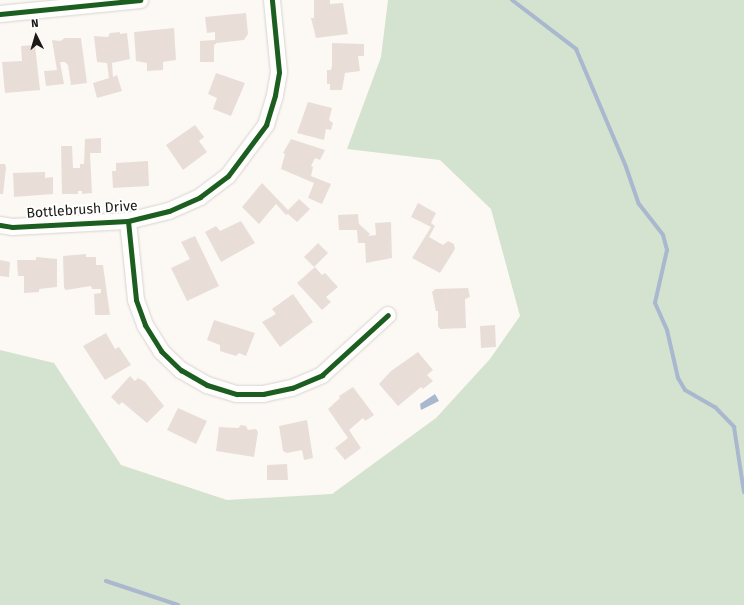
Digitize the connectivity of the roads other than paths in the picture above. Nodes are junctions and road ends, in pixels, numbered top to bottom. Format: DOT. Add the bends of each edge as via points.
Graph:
graph roads {
  1 [pos="140,0"];
  2 [pos="272,0"];
  3 [pos="67,4"];
  4 [pos="0,14"];
  5 [pos="128,221"];
  6 [pos="0,225"];
  7 [pos="388,315"];
  1 -- 3 [label="street"];
  2 -- 5 [label="street, Bottlebrush Drive" via="279,72 276,95 266,125 228,176 200,197 169,211"];
  3 -- 4 [label="street"];
  5 -- 6 [label="street, Bottlebrush Drive" via="12,227"];
  5 -- 7 [label="street" via="136,300 145,325 161,351 181,370 207,385 237,394 263,394 292,388 322,375"];
}
